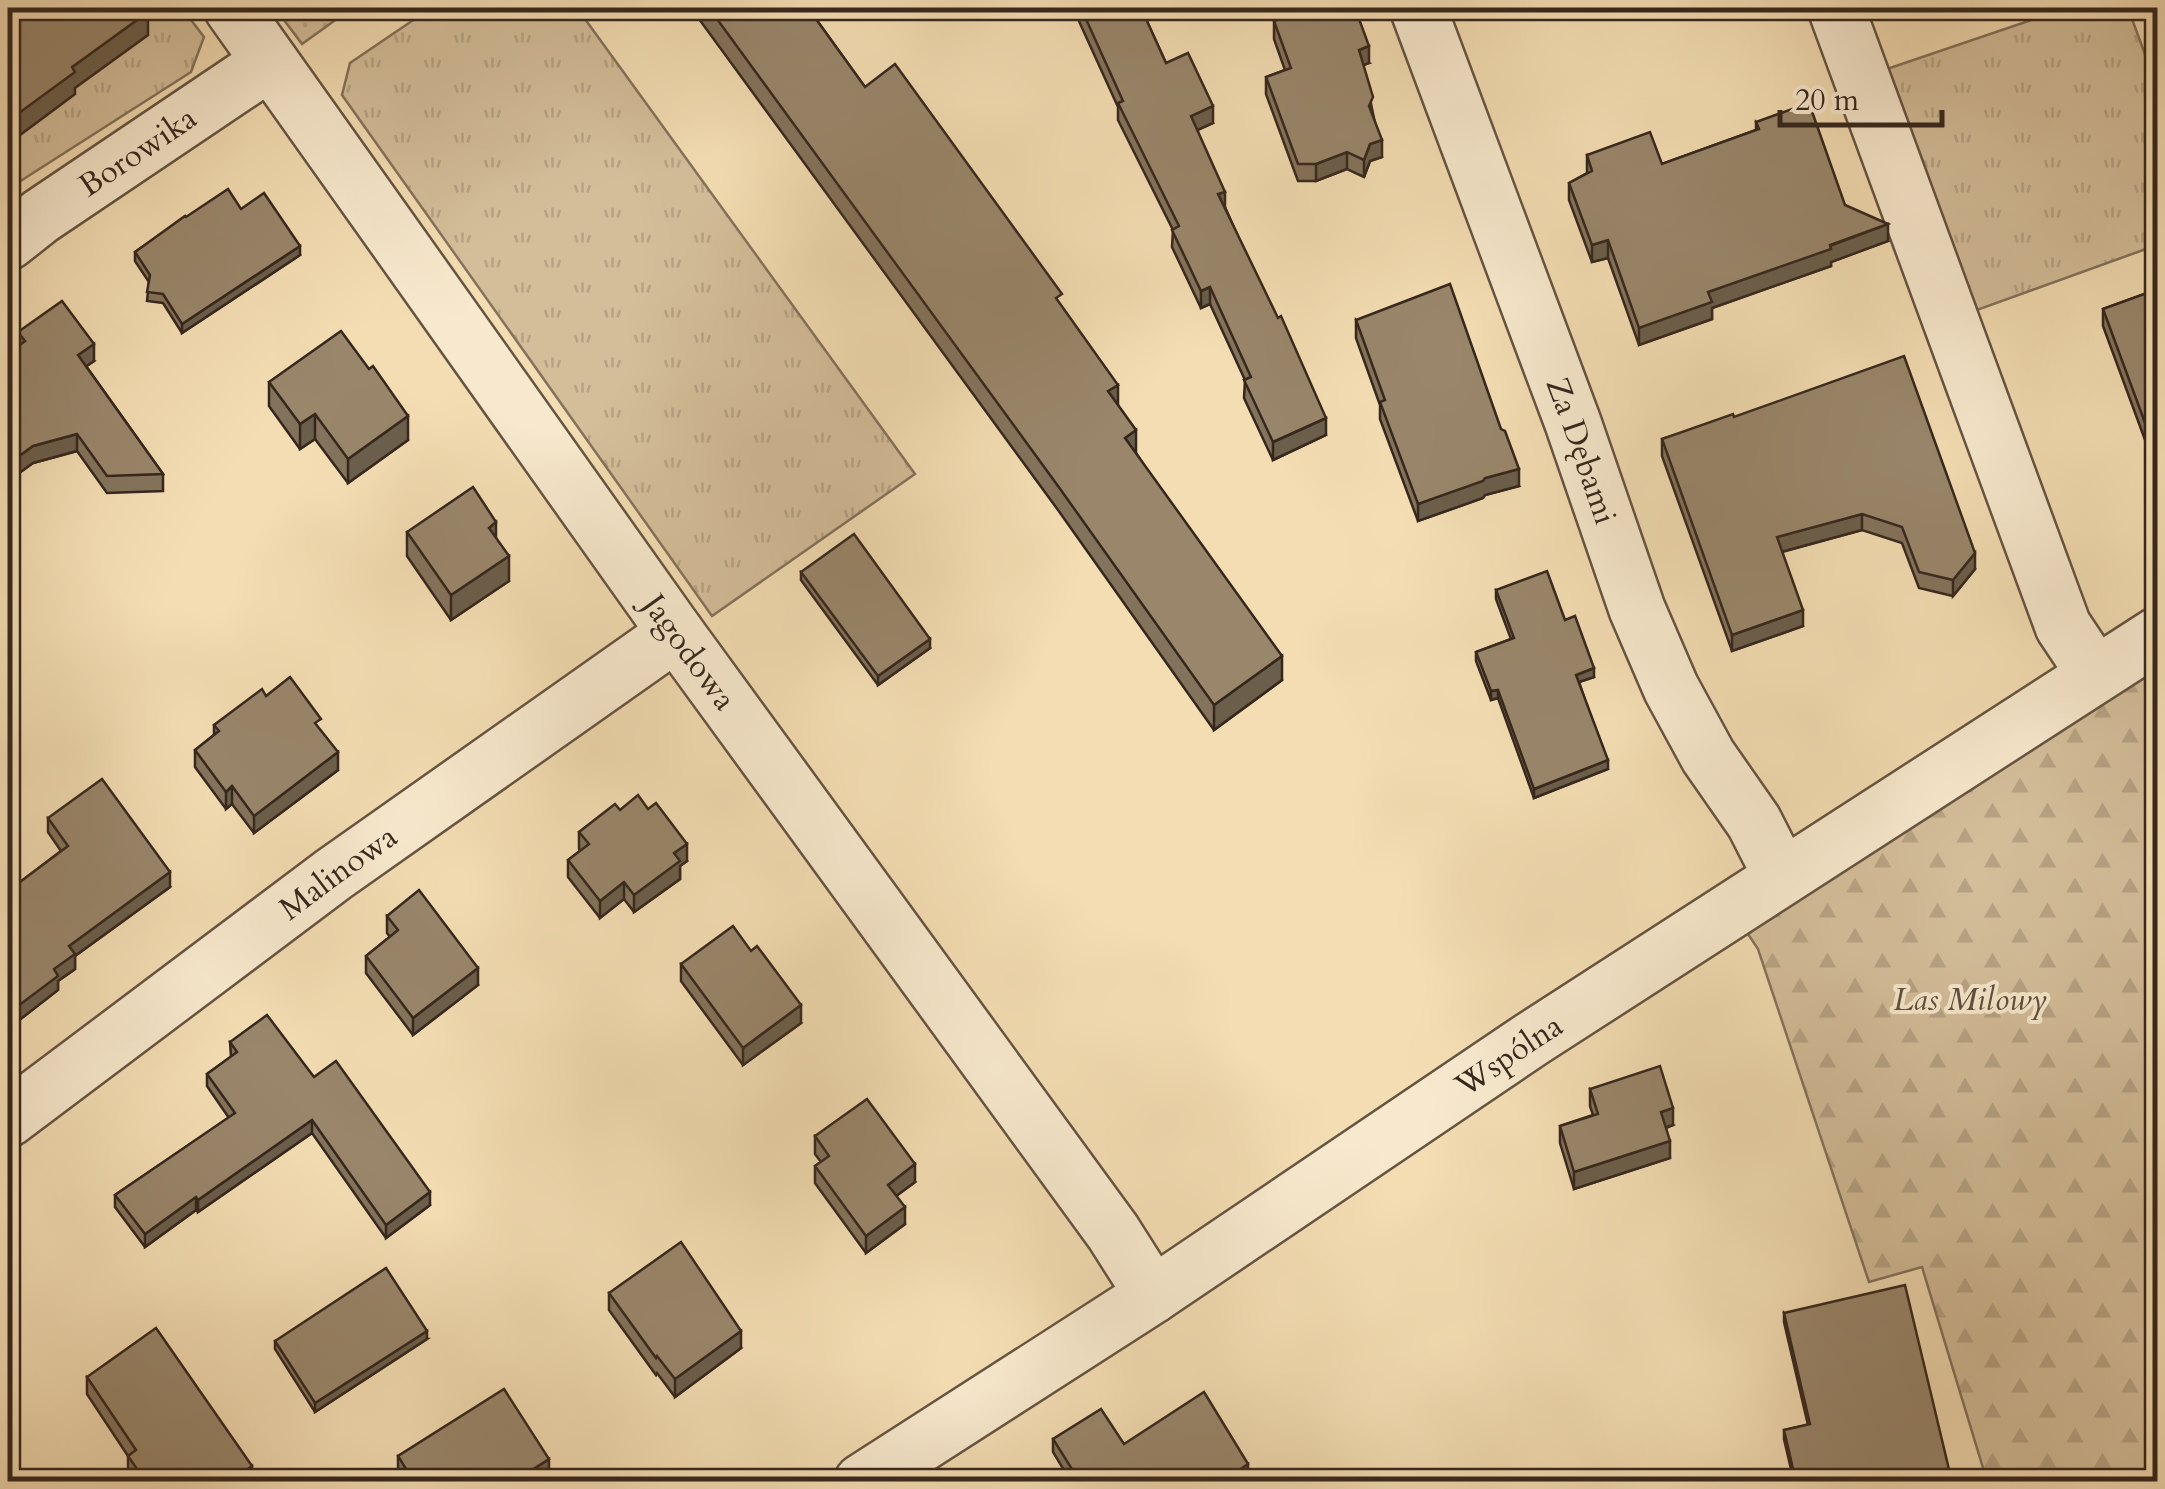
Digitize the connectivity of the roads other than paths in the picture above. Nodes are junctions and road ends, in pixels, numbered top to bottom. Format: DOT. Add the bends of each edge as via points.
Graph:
graph roads {
  1 [pos="232,8"];
  2 [pos="1418,8"];
  3 [pos="1836,8"];
  4 [pos="270,62"];
  5 [pos="8,242"];
  6 [pos="676,633"];
  7 [pos="2158,635"];
  8 [pos="2095,674"];
  9 [pos="1782,877"];
  10 [pos="8,1119"];
  11 [pos="1153,1295"];
  12 [pos="862,1482"];
  1 -- 4 [label="street, Jagodowa"];
  2 -- 9 [label="street, Za Dębami" via="1671,688"];
  3 -- 8 [label="street" via="2063,626"];
  4 -- 5 [label="street, Borowika"];
  4 -- 6 [label="street, Jagodowa"];
  6 -- 10 [label="street, Malinowa" via="334,874"];
  6 -- 11 [label="street, Jagodowa"];
  7 -- 8 [label="street, Wspólna"];
  8 -- 9 [label="street, Wspólna"];
  9 -- 11 [label="street, Wspólna"];
  11 -- 12 [label="street, Wspólna"];
}
